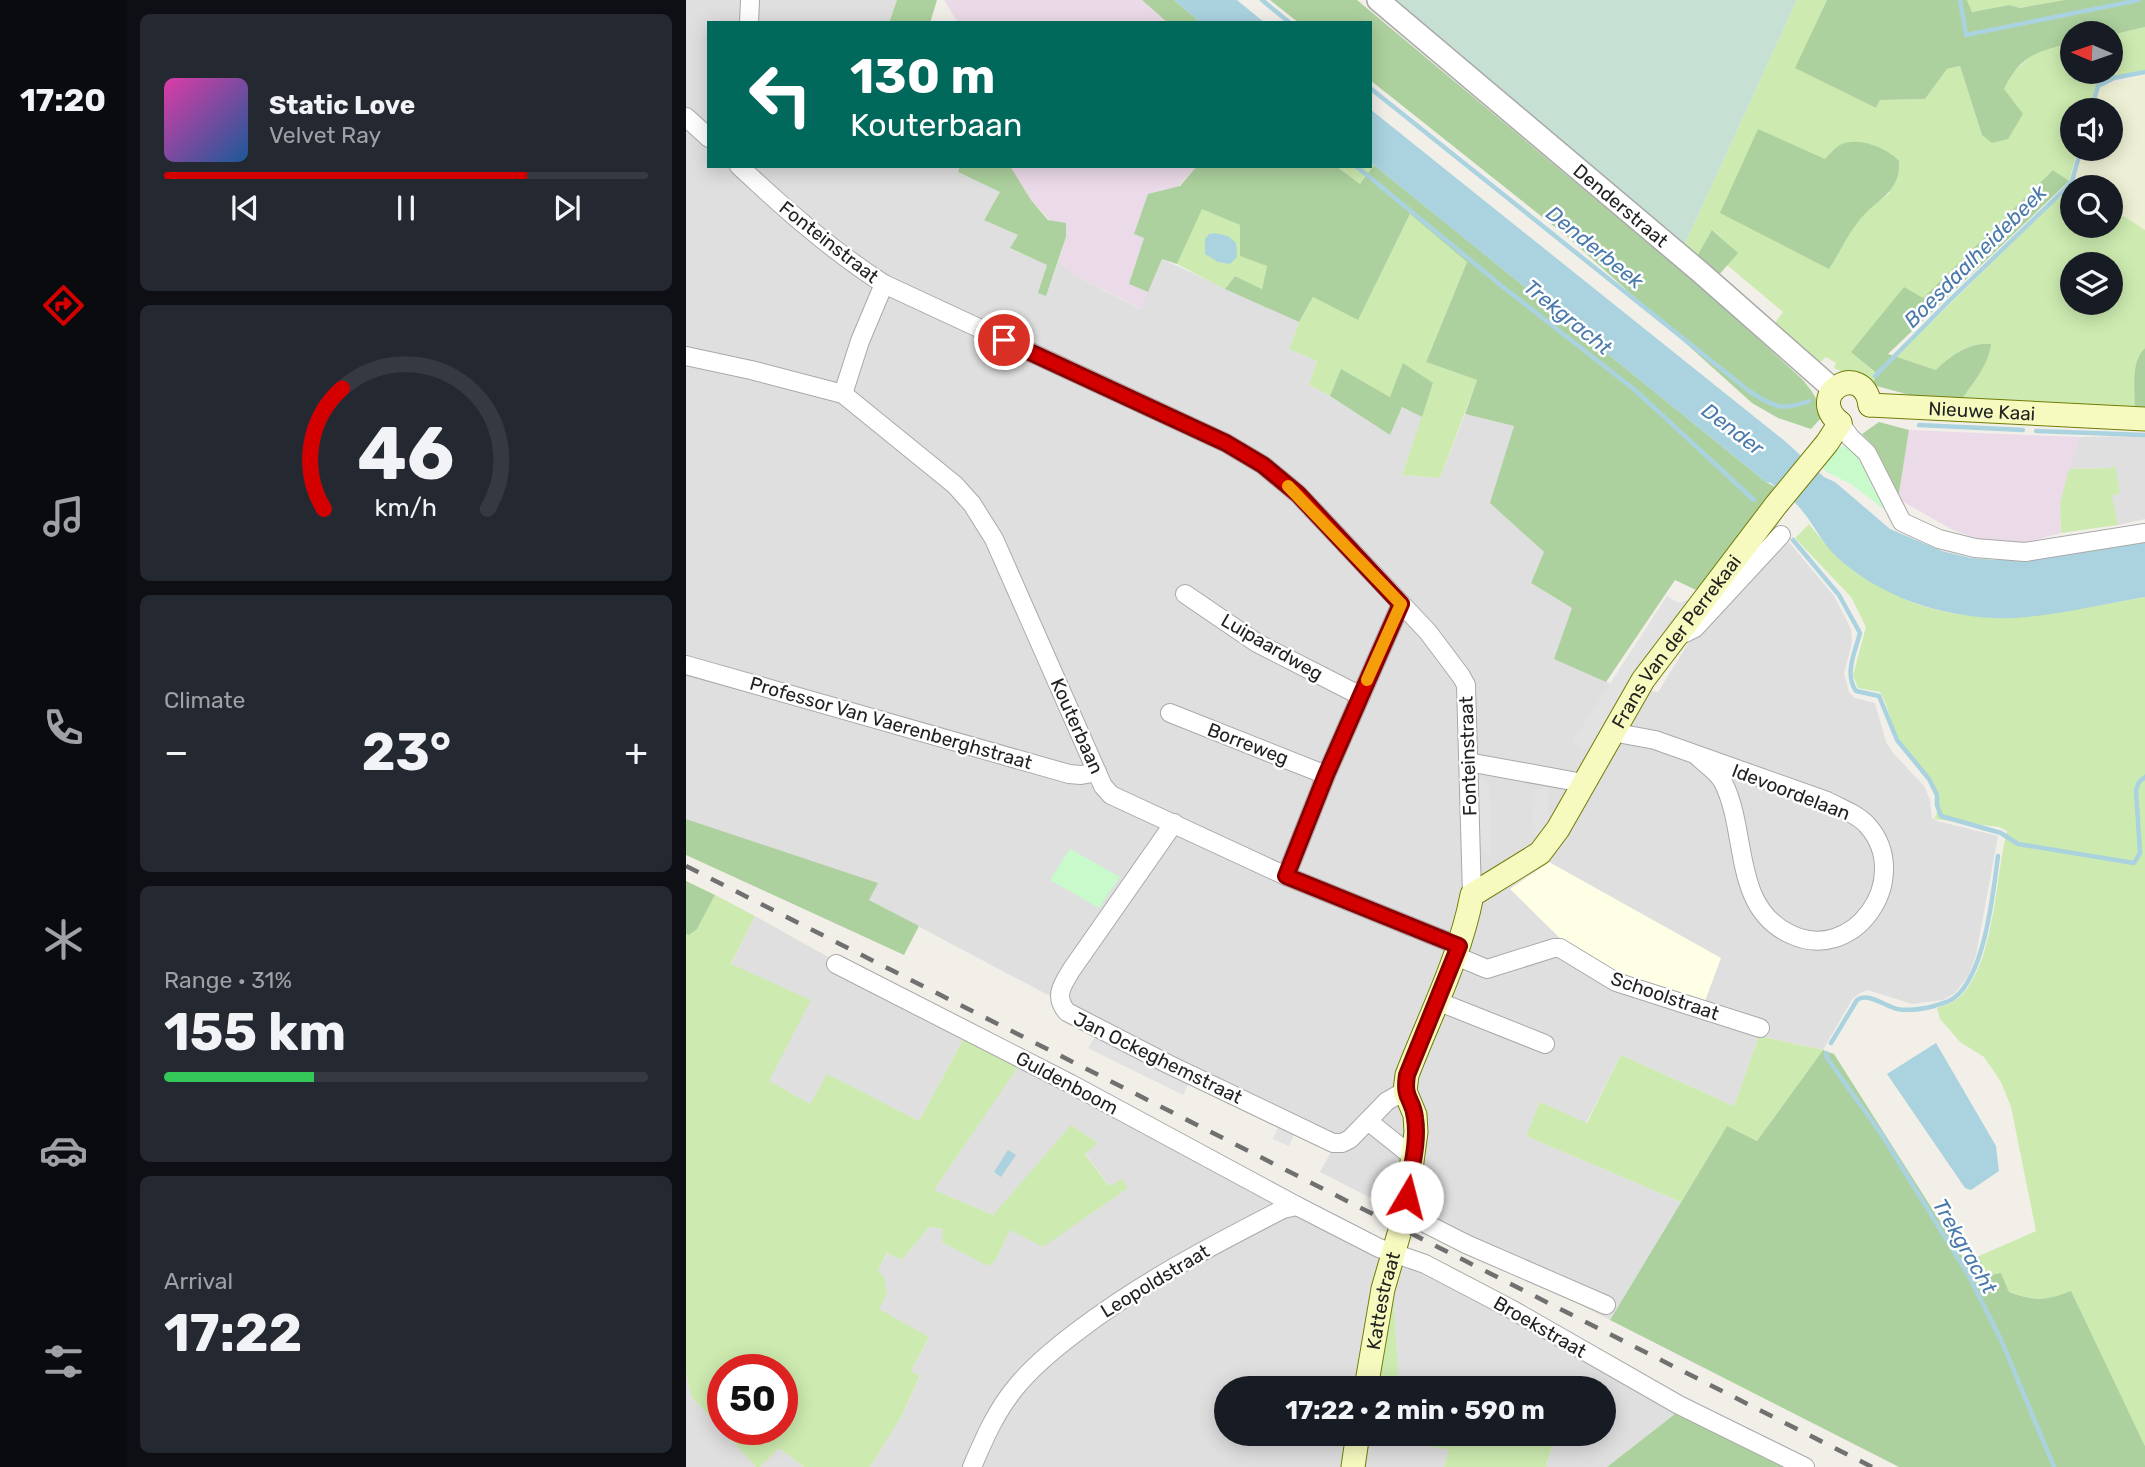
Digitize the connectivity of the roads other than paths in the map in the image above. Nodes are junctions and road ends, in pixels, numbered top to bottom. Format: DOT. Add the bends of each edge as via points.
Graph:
graph roads {
  1 [pos="750,0"];
  2 [pos="1378,0"];
  3 [pos="749,21"];
  4 [pos="686,117"];
  5 [pos="706,130"];
  6 [pos="741,168"];
  7 [pos="884,284"];
  8 [pos="686,356"];
  9 [pos="1833,389"];
  10 [pos="843,394"];
  11 [pos="1870,405"];
  12 [pos="2145,419"];
  13 [pos="1840,423"];
  14 [pos="2145,533"];
  15 [pos="1781,535"];
  16 [pos="1185,594"];
  17 [pos="1401,604"];
  18 [pos="1676,638"];
  19 [pos="686,665"];
  20 [pos="1361,696"];
  21 [pos="1170,713"];
  22 [pos="1617,724"];
  23 [pos="1697,756"];
  24 [pos="1468,762"];
  25 [pos="1097,772"];
  26 [pos="1326,775"];
  27 [pos="1583,783"];
  28 [pos="1174,823"];
  29 [pos="1286,876"];
  30 [pos="1472,895"];
  31 [pos="1457,951"];
  32 [pos="836,964"];
  33 [pos="1437,1001"];
  34 [pos="1760,1028"];
  35 [pos="1545,1044"];
  36 [pos="1405,1091"];
  37 [pos="1367,1121"];
  38 [pos="1412,1157"];
  39 [pos="1297,1206"];
  40 [pos="1405,1213"];
  41 [pos="1393,1253"];
  42 [pos="1606,1305"];
  43 [pos="1368,1376"];
  44 [pos="1356,1446"];
  45 [pos="972,1467"];
  46 [pos="1353,1467"];
  47 [pos="1805,1467"];
  1 -- 3 [label="street"];
  2 -- 9 [label="street, Denderstraat"];
  4 -- 5 [label="street"];
  6 -- 7 [label="street, Fonteinstraat" via="808,230"];
  7 -- 10 [label="street"];
  7 -- 17 [label="street, Fonteinstraat" via="1226,443 1263,465 1298,494"];
  8 -- 10 [label="street, Kouterbaan"];
  9 -- 11 [label="main road" via="1849,382 1857,384 1865,389"];
  9 -- 13 [label="main road" via="1829,408"];
  10 -- 25 [label="street, Kouterbaan" via="972,504 994,539"];
  11 -- 12 [label="main road, Nieuwe Kaai"];
  11 -- 13 [label="main road" via="1860,422"];
  13 -- 14 [label="street" via="1867,453 1902,522 1939,539 1975,548 2025,552"];
  13 -- 18 [label="main road, Frans Van der Perrekaai"];
  15 -- 18 [label="street, Frans Van der Perrekaai" via="1695,628"];
  16 -- 20 [label="street, Luipaardweg" via="1257,643"];
  17 -- 20 [label="street"];
  17 -- 24 [label="street, Fonteinstraat" via="1428,632 1466,685"];
  18 -- 22 [label="main road, Frans Van der Perrekaai"];
  19 -- 25 [label="street, Professor Van Vaerenberghstraat" via="1069,774"];
  20 -- 26 [label="street"];
  21 -- 26 [label="street, Borreweg"];
  22 -- 23 [label="street, Idevoordelaan"];
  22 -- 27 [label="main road, Frans Van der Perrekaai"];
  23 -- 23 [label="street, Idevoordelaan" via="1722,779 1751,893 1774,925 1805,940 1825,940 1845,935 1868,916 1881,892 1885,865 1867,825 1827,802"];
  24 -- 27 [label="street"];
  24 -- 30 [label="street, Fonteinstraat"];
  25 -- 28 [label="street, Kouterbaan" via="1111,795"];
  26 -- 29 [label="street"];
  27 -- 30 [label="main road, Frans Van der Perrekaai" via="1540,853"];
  28 -- 29 [label="street, Kouterbaan"];
  28 -- 37 [label="street, Jan Ockeghemstraat" via="1072,969 1060,990 1062,1006 1089,1024 1333,1143 1342,1143"];
  29 -- 31 [label="street, Kouterbaan"];
  30 -- 31 [label="main road"];
  31 -- 33 [label="main road"];
  31 -- 34 [label="street, Schoolstraat" via="1487,969 1560,948 1616,982"];
  32 -- 39 [label="street, Guldenboom"];
  33 -- 35 [label="street"];
  33 -- 36 [label="main road"];
  36 -- 37 [label="street"];
  36 -- 38 [label="main road, Kattestraat" via="1415,1115"];
  37 -- 38 [label="street"];
  38 -- 40 [label="main road, Kattestraat"];
  39 -- 41 [label="street"];
  39 -- 45 [label="street, Leopoldstraat" via="1171,1268 1057,1347 1004,1403"];
  40 -- 41 [label="main road, Kattestraat"];
  40 -- 42 [label="street"];
  41 -- 43 [label="main road, Kattestraat"];
  41 -- 47 [label="street, Broekstraat" via="1425,1264 1679,1405"];
  44 -- 46 [label="main road"];
}
